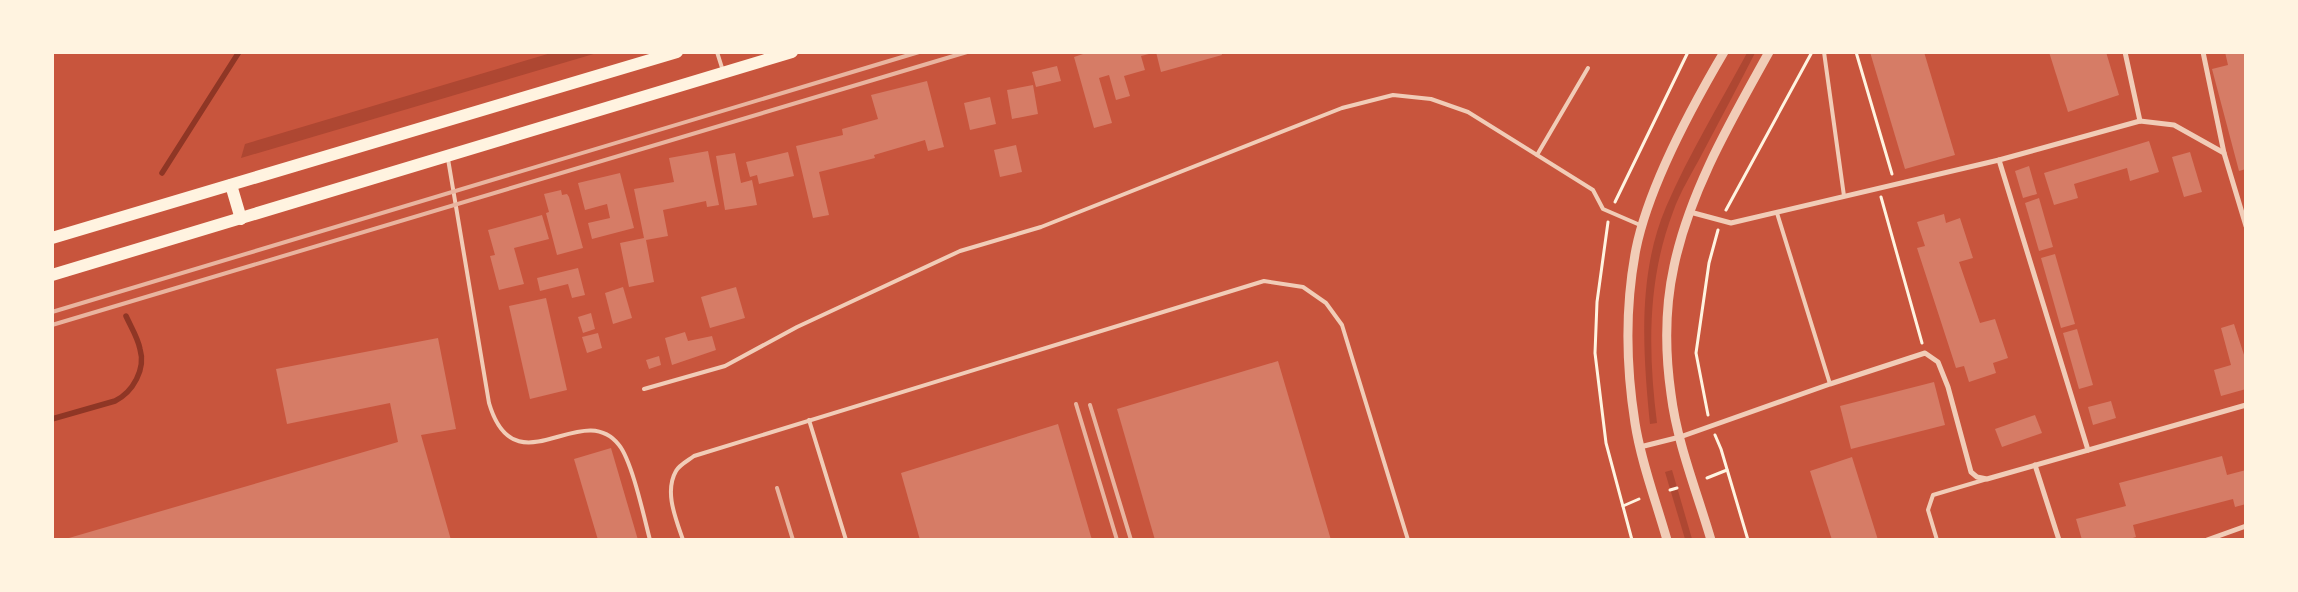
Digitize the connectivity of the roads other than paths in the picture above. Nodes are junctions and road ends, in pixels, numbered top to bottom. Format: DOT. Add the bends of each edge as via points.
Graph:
graph roads {
  1 [pos="677,52"];
  2 [pos="717,52"];
  3 [pos="792,52"];
  4 [pos="1724,52"];
  5 [pos="1770,52"];
  6 [pos="1824,52"];
  7 [pos="2125,52"];
  8 [pos="2204,52"];
  9 [pos="1588,68"];
  10 [pos="723,73"];
  11 [pos="2140,121"];
  12 [pos="2224,153"];
  13 [pos="1536,155"];
  14 [pos="448,157"];
  15 [pos="1999,160"];
  16 [pos="231,185"];
  17 [pos="1844,196"];
  18 [pos="1690,212"];
  19 [pos="1777,213"];
  20 [pos="241,219"];
  21 [pos="1642,226"];
  22 [pos="2246,226"];
  23 [pos="52,238"];
  24 [pos="52,275"];
  25 [pos="1830,384"];
  26 [pos="644,388"];
  27 [pos="2246,405"];
  28 [pos="809,420"];
  29 [pos="1680,437"];
  30 [pos="1640,447"];
  31 [pos="2088,450"];
  32 [pos="2035,465"];
  33 [pos="1987,479"];
  34 [pos="2246,526"];
  35 [pos="650,540"];
  36 [pos="683,540"];
  37 [pos="846,540"];
  38 [pos="1408,540"];
  39 [pos="1667,540"];
  40 [pos="1711,540"];
  41 [pos="1937,540"];
  42 [pos="2059,540"];
  43 [pos="2207,540"];
  1 -- 16 [label="main road"];
  2 -- 10 [label="lane"];
  3 -- 10 [label="main road"];
  4 -- 21 [label="street" via="1692,111"];
  5 -- 18 [label="street" via="1740,104"];
  6 -- 17 [label="lane"];
  7 -- 11 [label="street"];
  8 -- 12 [label="street"];
  9 -- 13 [label="lane"];
  10 -- 14 [label="main road"];
  11 -- 12 [label="street" via="2174,125"];
  11 -- 15 [label="street"];
  12 -- 22 [label="street"];
  13 -- 21 [label="lane" via="1592,190 1603,209"];
  13 -- 26 [label="lane" via="1468,112 1431,99 1393,96 1342,108 1041,227 960,251 797,327 725,366"];
  14 -- 20 [label="main road"];
  14 -- 35 [label="lane" via="489,403 496,422 510,436 526,443 546,442 587,429 614,439 626,458"];
  15 -- 17 [label="street"];
  15 -- 31 [label="street"];
  16 -- 20 [label="main road"];
  16 -- 23 [label="main road"];
  17 -- 19 [label="street"];
  18 -- 19 [label="street" via="1731,223"];
  18 -- 29 [label="street" via="1674,266 1668,307 1666,354"];
  19 -- 25 [label="lane"];
  20 -- 24 [label="main road"];
  21 -- 30 [label="street" via="1627,336"];
  25 -- 29 [label="street"];
  25 -- 33 [label="street" via="1925,353 1938,362 1948,387 1971,472"];
  27 -- 31 [label="street"];
  28 -- 36 [label="lane" via="694,456 677,470 671,486"];
  28 -- 37 [label="lane"];
  28 -- 38 [label="lane" via="1264,281 1303,287 1326,303 1342,325"];
  29 -- 30 [label="street"];
  29 -- 40 [label="street"];
  30 -- 39 [label="street"];
  31 -- 32 [label="street"];
  32 -- 33 [label="street"];
  32 -- 42 [label="street"];
  33 -- 41 [label="lane" via="1933,495 1928,510"];
  34 -- 43 [label="street"];
}
